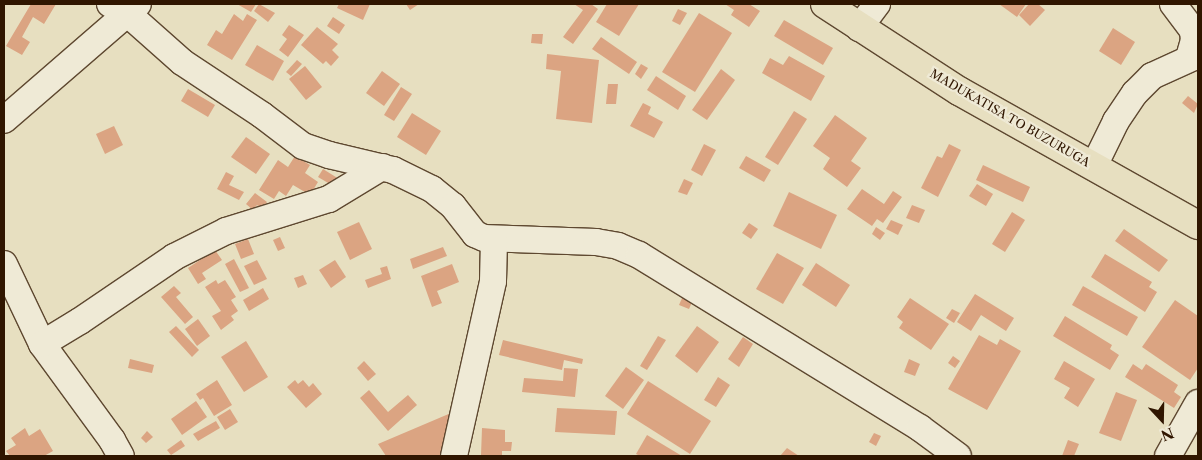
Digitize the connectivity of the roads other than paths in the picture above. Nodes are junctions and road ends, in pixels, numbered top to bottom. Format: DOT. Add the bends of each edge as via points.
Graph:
graph roads {
  1 [pos="825,4"];
  2 [pos="877,4"];
  3 [pos="1174,4"];
  4 [pos="125,7"];
  5 [pos="859,28"];
  6 [pos="1194,56"];
  7 [pos="4,120"];
  8 [pos="1094,166"];
  9 [pos="382,167"];
  10 [pos="1198,225"];
  11 [pos="494,240"];
  12 [pos="4,264"];
  13 [pos="42,344"];
  14 [pos="1198,403"];
  15 [pos="122,456"];
  16 [pos="454,456"];
  17 [pos="958,456"];
  18 [pos="1168,456"];
  1 -- 5 [label="main road, MADUKATISA TO BUZURUGA"];
  2 -- 5 [label="street"];
  3 -- 6 [label="street" via="1193,31"];
  4 -- 7 [label="street"];
  4 -- 9 [label="street" via="182,62 303,146"];
  5 -- 8 [label="main road, MADUKATISA TO BUZURUGA" via="959,91"];
  6 -- 8 [label="street" via="1152,76 1135,92 1116,121"];
  8 -- 10 [label="main road, MADUKATISA TO BUZURUGA"];
  9 -- 11 [label="street" via="432,189 452,206 475,234"];
  9 -- 13 [label="street" via="329,199 226,231 174,257"];
  11 -- 16 [label="street" via="493,281"];
  11 -- 17 [label="street" via="596,242 618,246 639,255 920,428"];
  12 -- 13 [label="street"];
  13 -- 15 [label="street"];
  14 -- 18 [label="street"];
}
